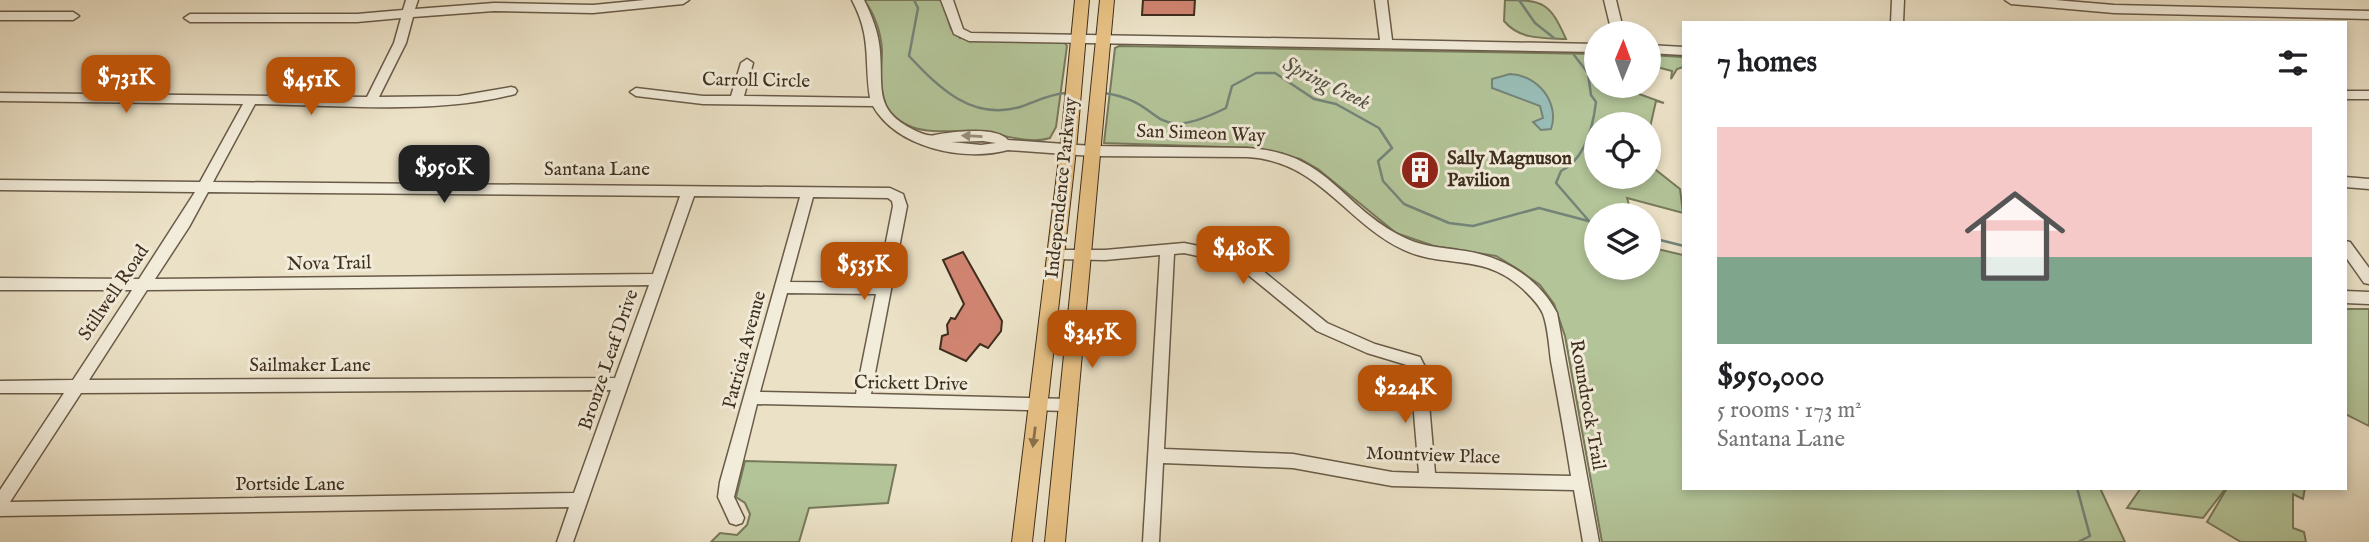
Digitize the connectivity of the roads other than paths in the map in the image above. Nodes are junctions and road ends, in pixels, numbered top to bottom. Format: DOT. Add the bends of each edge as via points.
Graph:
graph roads {
  1 [pos="412,0"];
  2 [pos="683,0"];
  3 [pos="858,0"];
  4 [pos="947,0"];
  5 [pos="1082,0"];
  6 [pos="1107,0"];
  7 [pos="1381,0"];
  8 [pos="1610,0"];
  9 [pos="1898,0"];
  10 [pos="2011,0"];
  11 [pos="565,5"];
  12 [pos="2173,5"];
  13 [pos="409,13"];
  14 [pos="2369,15"];
  15 [pos="0,16"];
  16 [pos="73,16"];
  17 [pos="190,18"];
  18 [pos="1615,21"];
  19 [pos="1897,21"];
  20 [pos="2185,21"];
  21 [pos="1078,39"];
  22 [pos="1102,39"];
  23 [pos="1386,44"];
  24 [pos="1584,48"];
  25 [pos="1661,50"];
  26 [pos="1682,51"];
  27 [pos="747,63"];
  28 [pos="512,91"];
  29 [pos="636,92"];
  30 [pos="2347,95"];
  31 [pos="2369,95"];
  32 [pos="0,97"];
  33 [pos="252,99"];
  34 [pos="736,101"];
  35 [pos="371,102"];
  36 [pos="876,102"];
  37 [pos="1068,150"];
  38 [pos="1094,151"];
  39 [pos="2347,182"];
  40 [pos="2369,184"];
  41 [pos="0,185"];
  42 [pos="203,187"];
  43 [pos="689,190"];
  44 [pos="808,191"];
  45 [pos="1167,248"];
  46 [pos="2347,249"];
  47 [pos="1056,254"];
  48 [pos="1083,255"];
  49 [pos="658,279"];
  50 [pos="2369,279"];
  51 [pos="1527,283"];
  52 [pos="0,284"];
  53 [pos="142,285"];
  54 [pos="782,287"];
  55 [pos="884,289"];
  56 [pos="2347,298"];
  57 [pos="2369,298"];
  58 [pos="621,384"];
  59 [pos="0,387"];
  60 [pos="75,387"];
  61 [pos="752,398"];
  62 [pos="862,402"];
  63 [pos="1069,405"];
  64 [pos="1038,406"];
  65 [pos="1158,456"];
  66 [pos="1427,481"];
  67 [pos="1581,483"];
  68 [pos="580,500"];
  69 [pos="0,507"];
  70 [pos="736,518"];
  71 [pos="565,542"];
  72 [pos="1022,542"];
  73 [pos="1055,542"];
  74 [pos="1151,542"];
  75 [pos="1591,542"];
  1 -- 13 [label="street"];
  2 -- 11 [label="street" via="626,7"];
  3 -- 36 [label="street" via="874,48 871,80"];
  4 -- 21 [label="street" via="957,31 964,36"];
  5 -- 21 [label="main road, Independence Parkway"];
  6 -- 22 [label="main road, Independence Parkway"];
  7 -- 23 [label="street"];
  8 -- 18 [label="street"];
  9 -- 19 [label="street"];
  10 -- 12 [label="street" via="2114,9"];
  11 -- 13 [label="street"];
  12 -- 14 [label="street" via="2229,13"];
  12 -- 20 [label="street"];
  13 -- 17 [label="street" via="357,18"];
  13 -- 35 [label="street" via="401,43"];
  15 -- 16 [label="street"];
  21 -- 22 [label="street"];
  21 -- 37 [label="main road, Independence Parkway"];
  22 -- 23 [label="street"];
  22 -- 38 [label="main road, Independence Parkway"];
  23 -- 24 [label="street"];
  25 -- 26 [label="street"];
  27 -- 34 [label="street"];
  28 -- 35 [label="street" via="459,100"];
  29 -- 34 [label="street, Carroll Circle"];
  30 -- 31 [label="street"];
  32 -- 33 [label="street"];
  33 -- 35 [label="street"];
  33 -- 42 [label="street, Stillwell Road"];
  34 -- 36 [label="street, Carroll Circle"];
  36 -- 37 [label="street, San Simeon Way" via="894,124 947,147"];
  37 -- 38 [label="street, San Simeon Way"];
  37 -- 47 [label="main road, Independence Parkway"];
  38 -- 48 [label="main road, Independence Parkway"];
  38 -- 51 [label="street, San Simeon Way" via="1276,156 1314,175 1393,239 1434,253 1482,259"];
  39 -- 40 [label="street"];
  41 -- 42 [label="street, Santana Lane"];
  42 -- 43 [label="street, Santana Lane"];
  42 -- 53 [label="street, Stillwell Road"];
  43 -- 44 [label="street, Santana Lane"];
  43 -- 49 [label="street, Bronze Leaf Drive"];
  44 -- 54 [label="street, Patricia Avenue"];
  44 -- 55 [label="street, Santana Lane" via="884,192 898,198"];
  45 -- 48 [label="street"];
  45 -- 65 [label="street"];
  45 -- 66 [label="street" via="1207,252 1238,262 1322,327 1415,361"];
  46 -- 50 [label="street"];
  47 -- 48 [label="street"];
  47 -- 64 [label="main road, Independence Parkway"];
  48 -- 63 [label="main road, Independence Parkway"];
  49 -- 53 [label="street, Nova Trail"];
  49 -- 58 [label="street, Bronze Leaf Drive"];
  51 -- 67 [label="street, Roundrock Trail" via="1544,301 1552,321"];
  52 -- 53 [label="street, Nova Trail"];
  53 -- 60 [label="street, Stillwell Road"];
  54 -- 55 [label="street"];
  54 -- 61 [label="street, Patricia Avenue"];
  55 -- 62 [label="street"];
  56 -- 57 [label="street"];
  58 -- 60 [label="street, Sailmaker Lane"];
  58 -- 68 [label="street, Bronze Leaf Drive"];
  59 -- 60 [label="street, Sailmaker Lane"];
  60 -- 69 [label="street, Stillwell Road"];
  61 -- 62 [label="street, Crickett Drive"];
  61 -- 70 [label="street, Patricia Avenue" via="728,482 726,497"];
  62 -- 64 [label="street, Crickett Drive"];
  63 -- 64 [label="street, Crickett Drive"];
  63 -- 73 [label="main road, Independence Parkway"];
  64 -- 72 [label="main road, Independence Parkway, one-way"];
  65 -- 66 [label="street, Mountview Place" via="1293,461 1368,477"];
  65 -- 74 [label="street"];
  66 -- 67 [label="street, Mountview Place"];
  67 -- 75 [label="street, Roundrock Trail"];
  68 -- 69 [label="street, Portside Lane"];
  68 -- 71 [label="street, Bronze Leaf Drive"];
}
